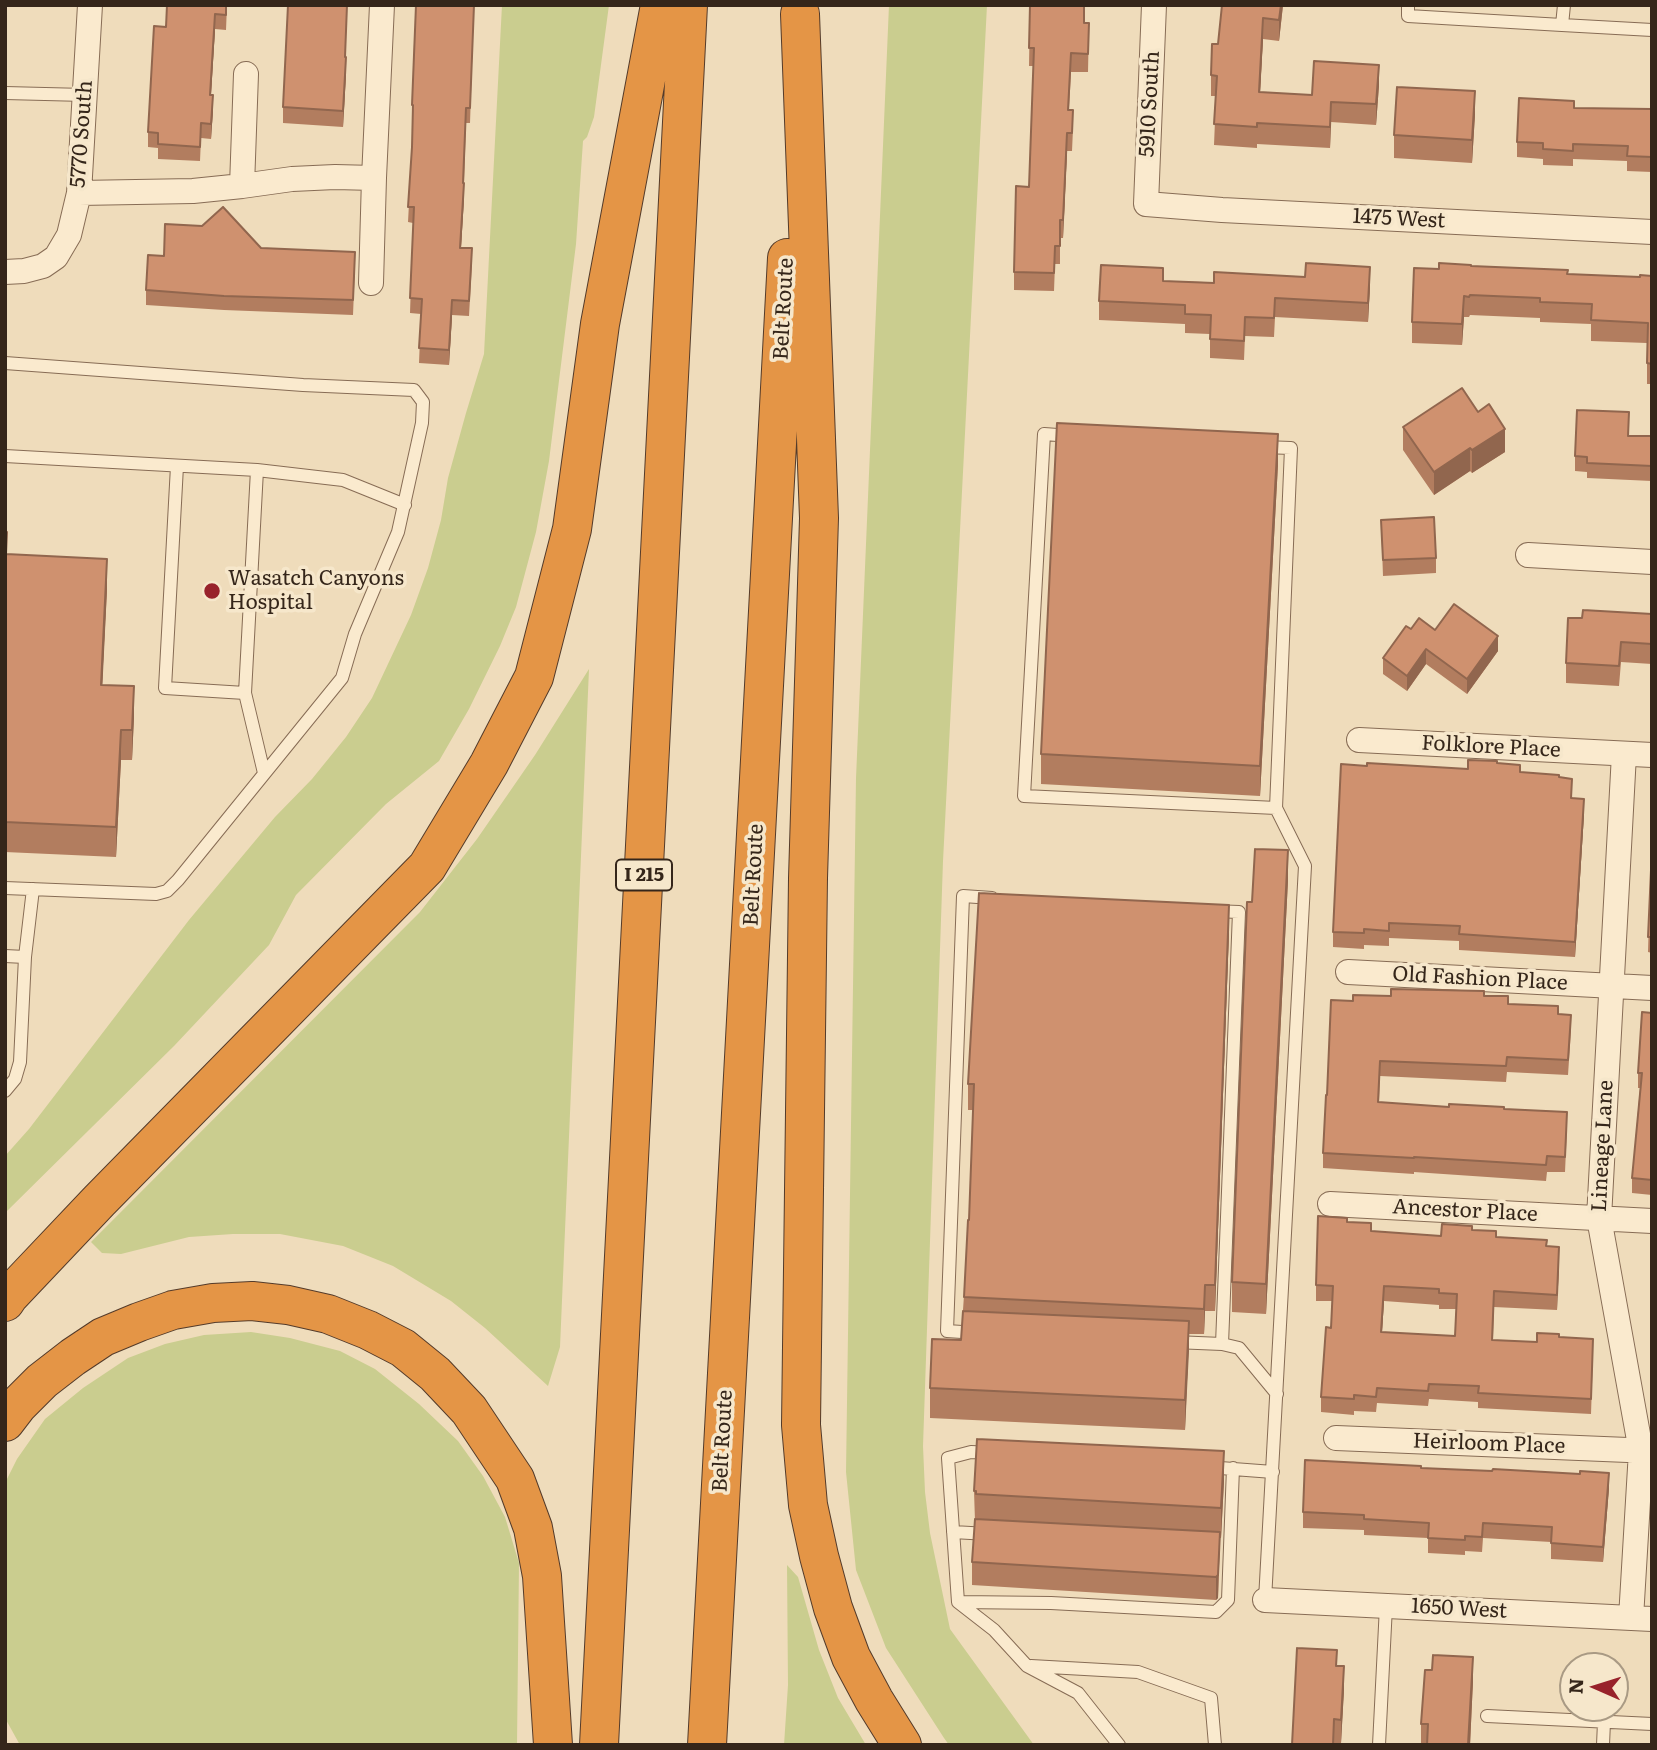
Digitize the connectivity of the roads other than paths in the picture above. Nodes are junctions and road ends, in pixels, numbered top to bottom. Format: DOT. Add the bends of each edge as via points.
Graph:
graph roads {
  1 [pos="90,5"];
  2 [pos="382,5"];
  3 [pos="660,5"];
  4 [pos="688,5"];
  5 [pos="1154,5"];
  6 [pos="1408,5"];
  7 [pos="1564,5"];
  8 [pos="801,10"];
  9 [pos="1562,25"];
  10 [pos="1652,30"];
  11 [pos="246,75"];
  12 [pos="5,93"];
  13 [pos="85,94"];
  14 [pos="374,178"];
  15 [pos="242,187"];
  16 [pos="79,192"];
  17 [pos="1146,204"];
  18 [pos="1652,232"];
  19 [pos="5,272"];
  20 [pos="371,283"];
  21 [pos="5,363"];
  22 [pos="1085,437"];
  23 [pos="1250,446"];
  24 [pos="5,456"];
  25 [pos="177,466"];
  26 [pos="257,470"];
  27 [pos="405,505"];
  28 [pos="1528,555"];
  29 [pos="1652,562"];
  30 [pos="245,693"];
  31 [pos="1359,740"];
  32 [pos="1623,754"];
  33 [pos="1652,755"];
  34 [pos="264,773"];
  35 [pos="1276,808"];
  36 [pos="5,888"];
  37 [pos="33,889"];
  38 [pos="1004,898"];
  39 [pos="1197,910"];
  40 [pos="5,956"];
  41 [pos="26,957"];
  42 [pos="1349,972"];
  43 [pos="1611,986"];
  44 [pos="1652,988"];
  45 [pos="5,1091"];
  46 [pos="1330,1204"];
  47 [pos="1599,1218"];
  48 [pos="1652,1221"];
  49 [pos="5,1302"];
  50 [pos="988,1333"];
  51 [pos="1167,1342"];
  52 [pos="1222,1344"];
  53 [pos="1277,1394"];
  54 [pos="5,1422"];
  55 [pos="1336,1438"];
  56 [pos="1647,1451"];
  57 [pos="1013,1454"];
  58 [pos="1192,1466"];
  59 [pos="1233,1468"];
  60 [pos="1273,1472"];
  61 [pos="953,1532"];
  62 [pos="995,1534"];
  63 [pos="1216,1547"];
  64 [pos="1230,1547"];
  65 [pos="715,1587"];
  66 [pos="1265,1600"];
  67 [pos="957,1602"];
  68 [pos="1385,1606"];
  69 [pos="1641,1619"];
  70 [pos="1027,1666"];
  71 [pos="1487,1716"];
  72 [pos="1559,1720"];
  73 [pos="1604,1722"];
  74 [pos="1652,1724"];
  75 [pos="553,1745"];
  76 [pos="599,1745"];
  77 [pos="707,1745"];
  78 [pos="723,1745"];
  79 [pos="902,1745"];
  80 [pos="1119,1745"];
  81 [pos="1215,1745"];
  82 [pos="1379,1745"];
  83 [pos="1603,1745"];
  1 -- 13 [label="street, 5770 South"];
  2 -- 14 [label="street"];
  3 -- 49 [label="highway" via="600,324 572,528 534,677 427,867"];
  4 -- 76 [label="highway, I 215"];
  5 -- 17 [label="street, 5910 South"];
  6 -- 9 [label="lane" via="1408,16"];
  7 -- 9 [label="lane"];
  8 -- 65 [label="highway, Belt Route"];
  8 -- 79 [label="highway" via="819,518 808,878 801,1425 808,1505 833,1608 851,1657"];
  9 -- 10 [label="lane"];
  11 -- 15 [label="street"];
  12 -- 13 [label="lane"];
  13 -- 16 [label="street, 5770 South"];
  14 -- 15 [label="street" via="292,179"];
  14 -- 20 [label="street"];
  15 -- 16 [label="street"];
  16 -- 19 [label="street, 5770 South" via="69,235 56,257 43,266"];
  17 -- 18 [label="street, 1475 West"];
  21 -- 27 [label="lane" via="414,390 424,402"];
  22 -- 35 [label="lane" via="1044,434 1024,796"];
  23 -- 35 [label="lane" via="1291,449"];
  24 -- 25 [label="lane"];
  25 -- 26 [label="lane"];
  25 -- 30 [label="lane" via="164,688"];
  26 -- 27 [label="lane" via="343,480"];
  26 -- 30 [label="lane"];
  27 -- 34 [label="lane" via="342,678"];
  28 -- 29 [label="street"];
  30 -- 34 [label="lane"];
  31 -- 32 [label="street, Folklore Place"];
  32 -- 33 [label="street, Folklore Place"];
  32 -- 43 [label="street, Lineage Lane"];
  34 -- 37 [label="lane" via="167,891 145,895"];
  35 -- 53 [label="lane" via="1305,866"];
  36 -- 37 [label="lane"];
  37 -- 41 [label="lane"];
  38 -- 50 [label="lane" via="962,896 947,1331"];
  39 -- 52 [label="lane" via="1238,912"];
  40 -- 41 [label="lane"];
  41 -- 45 [label="lane" via="20,1062"];
  42 -- 43 [label="street, Old Fashion Place"];
  43 -- 44 [label="street, Old Fashion Place"];
  43 -- 47 [label="street, Lineage Lane"];
  46 -- 47 [label="street, Ancestor Place"];
  47 -- 48 [label="street, Ancestor Place"];
  47 -- 56 [label="street, Lineage Lane"];
  51 -- 52 [label="lane"];
  52 -- 53 [label="lane" via="1239,1348"];
  53 -- 60 [label="lane"];
  54 -- 75 [label="highway" via="42,1381 73,1357 103,1337 173,1310 252,1301 288,1305 328,1314 403,1348 469,1410 515,1479 533,1528 542,1576"];
  55 -- 56 [label="street, Heirloom Place"];
  56 -- 69 [label="street, Lineage Lane"];
  57 -- 61 [label="lane" via="971,1452 948,1458"];
  58 -- 59 [label="lane"];
  59 -- 60 [label="lane"];
  59 -- 64 [label="lane"];
  60 -- 66 [label="lane"];
  61 -- 62 [label="lane"];
  61 -- 67 [label="lane"];
  63 -- 64 [label="lane"];
  64 -- 67 [label="lane" via="1228,1600 1216,1612"];
  65 -- 77 [label="highway, Belt Route"];
  65 -- 78 [label="highway"];
  66 -- 68 [label="street, 1650 West"];
  67 -- 70 [label="lane" via="994,1630"];
  68 -- 69 [label="street, 1650 West"];
  68 -- 82 [label="lane"];
  70 -- 80 [label="lane" via="1078,1693"];
  70 -- 81 [label="lane" via="1138,1672 1212,1698"];
  71 -- 72 [label="lane"];
  73 -- 74 [label="lane"];
  73 -- 83 [label="lane"];
}
